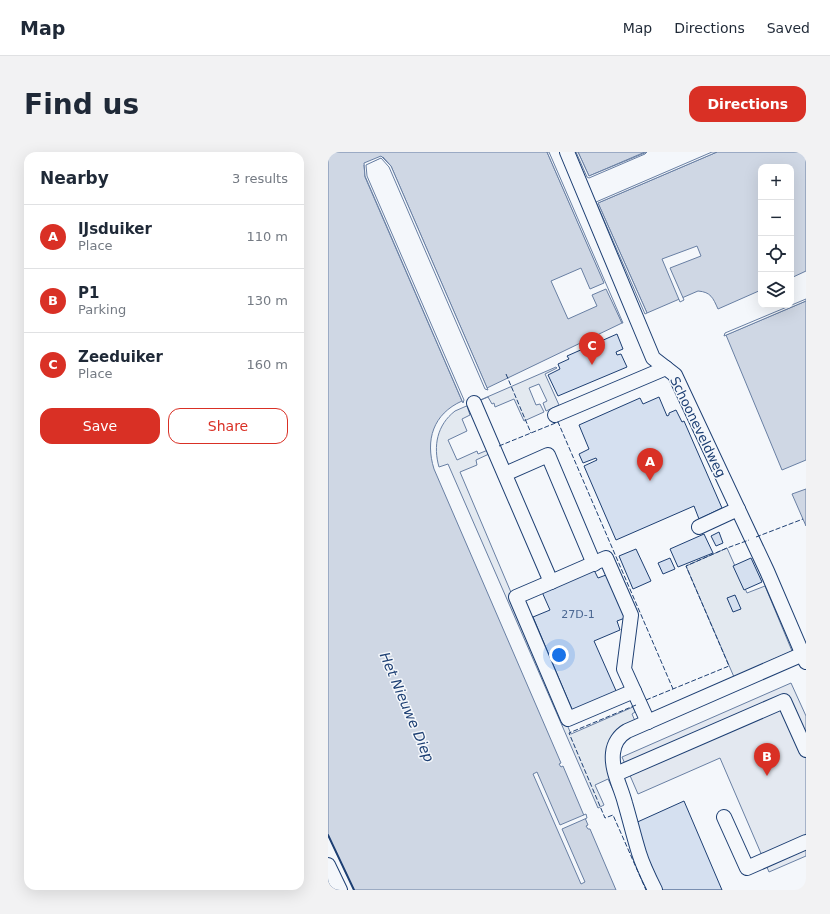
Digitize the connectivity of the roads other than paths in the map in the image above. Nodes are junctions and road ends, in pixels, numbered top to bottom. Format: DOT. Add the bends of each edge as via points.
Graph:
graph roads {
  1 [pos="567,152"];
  2 [pos="666,368"];
  3 [pos="474,403"];
  4 [pos="555,415"];
  5 [pos="505,474"];
  6 [pos="738,509"];
  7 [pos="699,527"];
  8 [pos="594,564"];
  9 [pos="551,582"];
  10 [pos="804,658"];
  11 [pos="634,691"];
  12 [pos="648,722"];
  13 [pos="806,750"];
  14 [pos="616,774"];
  15 [pos="724,817"];
  16 [pos="806,842"];
  17 [pos="328,865"];
  18 [pos="340,890"];
  19 [pos="655,890"];
  1 -- 2 [label="street, Schooneveldweg" via="653,358"];
  2 -- 4 [label="street"];
  2 -- 6 [label="street, Schooneveldweg" via="675,375"];
  3 -- 5 [label="street"];
  5 -- 8 [label="street" via="548,456"];
  5 -- 9 [label="street"];
  6 -- 7 [label="street"];
  6 -- 10 [label="street, Schooneveldweg"];
  8 -- 9 [label="street"];
  8 -- 11 [label="street" via="606,558 631,614 624,669"];
  9 -- 11 [label="street" via="516,597 568,719"];
  10 -- 12 [label="street"];
  11 -- 12 [label="street"];
  12 -- 14 [label="street" via="627,731 616,742 613,753"];
  13 -- 14 [label="street" via="784,701"];
  14 -- 19 [label="street" via="639,855"];
  15 -- 16 [label="street" via="747,868"];
  17 -- 18 [label="street"];
}
